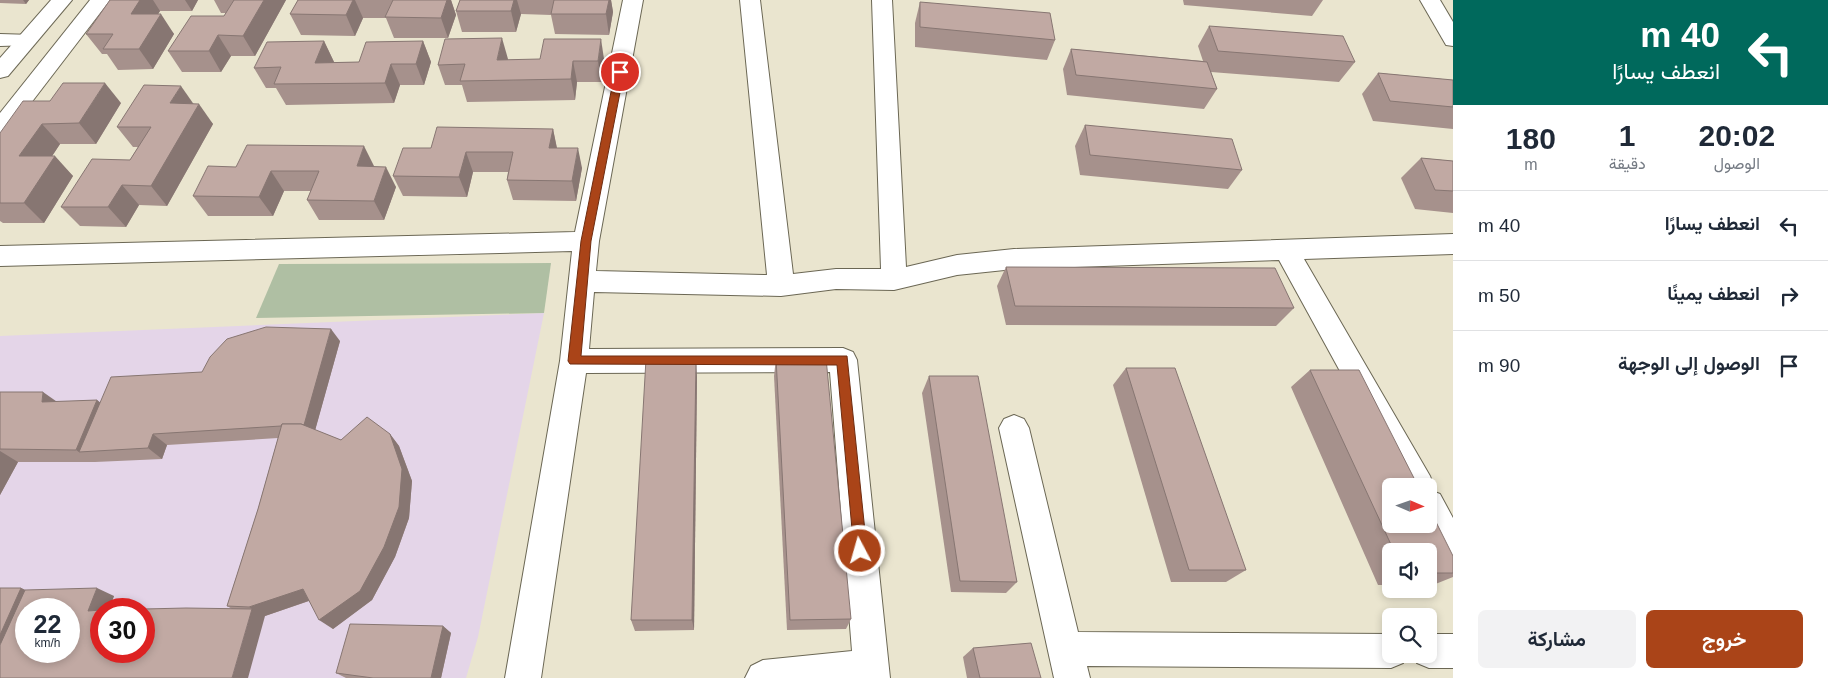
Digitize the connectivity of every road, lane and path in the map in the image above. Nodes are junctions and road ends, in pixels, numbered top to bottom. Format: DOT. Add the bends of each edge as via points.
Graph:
graph roads {
  1 [pos="62,0"];
  2 [pos="100,0"];
  3 [pos="634,0"];
  4 [pos="750,0"];
  5 [pos="882,0"];
  6 [pos="1430,0"];
  7 [pos="0,40"];
  8 [pos="26,40"];
  9 [pos="1453,40"];
  10 [pos="0,71"];
  11 [pos="0,128"];
  12 [pos="586,241"];
  13 [pos="1453,244"];
  14 [pos="1286,250"];
  15 [pos="0,256"];
  16 [pos="894,280"];
  17 [pos="582,282"];
  18 [pos="781,286"];
  19 [pos="574,361"];
  20 [pos="1014,428"];
  21 [pos="1414,478"];
  22 [pos="1438,521"];
  23 [pos="1453,550"];
  24 [pos="1382,650"];
  25 [pos="1437,651"];
  26 [pos="1453,651"];
  27 [pos="1069,663"];
  28 [pos="872,672"];
  29 [pos="523,678"];
  30 [pos="763,678"];
  1 -- 8 [label="street"];
  2 -- 11 [label="street"];
  3 -- 12 [label="street"];
  4 -- 18 [label="street"];
  5 -- 16 [label="street"];
  6 -- 9 [label="street"];
  7 -- 8 [label="street"];
  8 -- 10 [label="street"];
  12 -- 15 [label="street"];
  12 -- 17 [label="street"];
  13 -- 14 [label="street"];
  14 -- 16 [label="street" via="1014,259 957,265"];
  14 -- 21 [label="street"];
  16 -- 18 [label="street" via="836,279"];
  17 -- 18 [label="street"];
  17 -- 19 [label="street"];
  19 -- 28 [label="street" via="843,360"];
  19 -- 29 [label="street"];
  20 -- 27 [label="street"];
  22 -- 23 [label="street"];
  24 -- 27 [label="street"];
  25 -- 26 [label="street"];
  28 -- 30 [label="street"];
}
